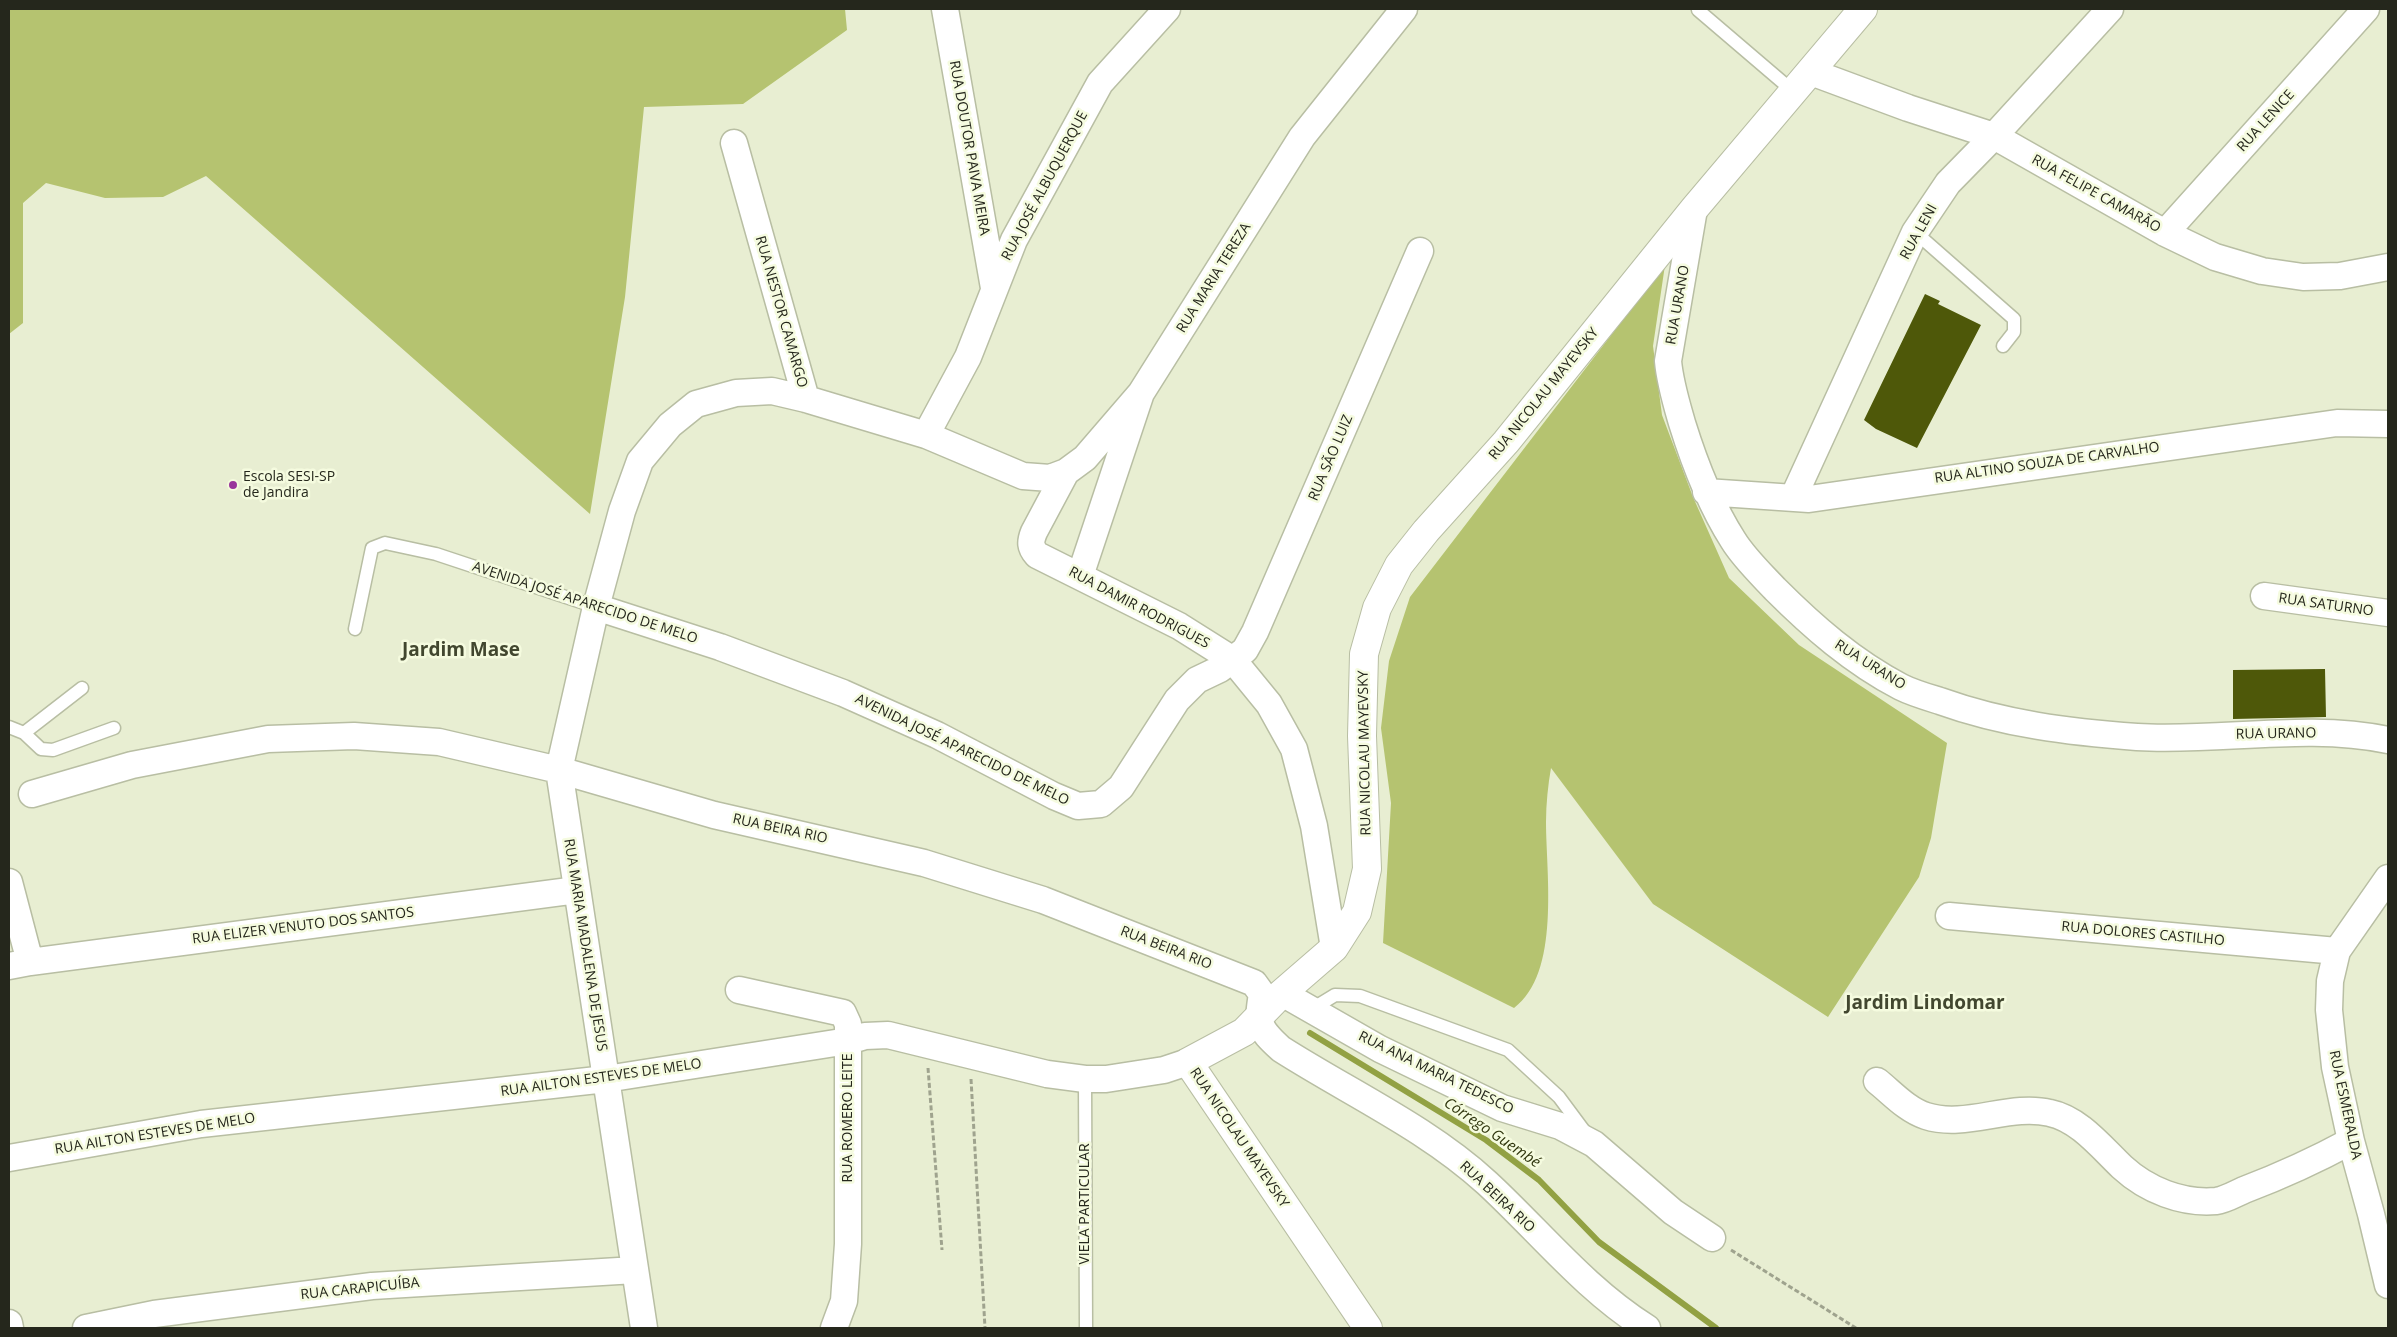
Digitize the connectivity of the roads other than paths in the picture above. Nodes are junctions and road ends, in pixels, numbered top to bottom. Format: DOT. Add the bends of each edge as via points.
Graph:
graph roads {
  1 [pos="945,9"];
  2 [pos="1167,9"];
  3 [pos="1404,9"];
  4 [pos="1863,9"];
  5 [pos="2110,9"];
  6 [pos="2366,9"];
  7 [pos="1698,10"];
  8 [pos="1811,72"];
  9 [pos="1794,92"];
  10 [pos="1994,136"];
  11 [pos="734,143"];
  12 [pos="1694,209"];
  13 [pos="1915,232"];
  14 [pos="2165,233"];
  15 [pos="1420,251"];
  16 [pos="2388,267"];
  17 [pos="994,288"];
  18 [pos="2003,346"];
  19 [pos="1141,393"];
  20 [pos="806,399"];
  21 [pos="2388,424"];
  22 [pos="926,436"];
  23 [pos="1066,472"];
  24 [pos="1706,492"];
  25 [pos="1793,498"];
  26 [pos="1080,576"];
  27 [pos="2264,596"];
  28 [pos="596,607"];
  29 [pos="2388,614"];
  30 [pos="355,629"];
  31 [pos="1233,660"];
  32 [pos="82,688"];
  33 [pos="9,727"];
  34 [pos="114,728"];
  35 [pos="24,733"];
  36 [pos="2388,740"];
  37 [pos="559,770"];
  38 [pos="32,794"];
  39 [pos="2388,878"];
  40 [pos="9,882"];
  41 [pos="577,890"];
  42 [pos="1949,916"];
  43 [pos="1334,948"];
  44 [pos="2338,951"];
  45 [pos="19,964"];
  46 [pos="739,990"];
  47 [pos="1282,993"];
  48 [pos="1312,1009"];
  49 [pos="1258,1018"];
  50 [pos="848,1041"];
  51 [pos="1188,1062"];
  52 [pos="606,1079"];
  53 [pos="1085,1079"];
  54 [pos="1877,1081"];
  55 [pos="2351,1141"];
  56 [pos="1594,1144"];
  57 [pos="9,1158"];
  58 [pos="1712,1238"];
  59 [pos="635,1270"];
  60 [pos="2388,1285"];
  61 [pos="9,1323"];
  62 [pos="10,1328"];
  63 [pos="86,1328"];
  64 [pos="644,1328"];
  65 [pos="834,1328"];
  66 [pos="1086,1328"];
  67 [pos="1368,1328"];
  68 [pos="1647,1328"];
  1 -- 17 [label="street, RUA DOUTOR PAIVA MEIRA"];
  2 -- 17 [label="street, RUA JOSÉ ALBUQUERQUE" via="1100,83 1014,240"];
  3 -- 19 [label="street, RUA MARIA TEREZA" via="1302,137"];
  4 -- 8 [label="street, RUA NICOLAU MAYEVSKY"];
  5 -- 10 [label="street, RUA LENI"];
  6 -- 14 [label="street, RUA LENICE"];
  7 -- 9 [label="lane"];
  8 -- 9 [label="street, RUA NICOLAU MAYEVSKY"];
  8 -- 10 [label="street, RUA FELIPE CAMARÃO"];
  9 -- 12 [label="street, RUA NICOLAU MAYEVSKY"];
  10 -- 13 [label="street, RUA LENI" via="1948,183"];
  10 -- 14 [label="street, RUA FELIPE CAMARÃO"];
  11 -- 20 [label="street, RUA NESTOR CAMARGO"];
  12 -- 24 [label="street, RUA URANO" via="1668,361 1670,383"];
  12 -- 43 [label="street, RUA NICOLAU MAYEVSKY" via="1506,442 1426,531 1399,565 1377,608 1364,654 1362,736 1367,869 1357,912"];
  13 -- 18 [label="lane" via="2014,319 2014,332"];
  13 -- 25 [label="street, RUA LENI"];
  14 -- 16 [label="street, RUA FELIPE CAMARÃO" via="2215,257 2262,271 2302,277 2340,276"];
  15 -- 31 [label="street, RUA SÃO LUIZ" via="1255,632 1245,650"];
  17 -- 22 [label="street, RUA JOSÉ ALBUQUERQUE" via="968,357"];
  19 -- 23 [label="street, RUA NESTOR CAMARGO" via="1085,458"];
  19 -- 26 [label="street, RUA MARIA TEREZA"];
  20 -- 22 [label="street, RUA NESTOR CAMARGO"];
  20 -- 28 [label="street" via="772,391 736,393 696,404 670,425 640,461 622,511"];
  21 -- 25 [label="street, RUA ALTINO SOUZA DE CARVALHO" via="2337,423 1809,499"];
  22 -- 23 [label="street, RUA NESTOR CAMARGO" via="1023,476 1050,478"];
  23 -- 26 [label="street, RUA DAMIR RODRIGUES" via="1040,517 1030,542 1037,555"];
  24 -- 25 [label="street, RUA ALTINO SOUZA DE CARVALHO"];
  24 -- 36 [label="street, RUA URANO" via="1734,542 1806,621 1850,656 1911,691 1973,713 2043,729 2174,738 2308,732 2364,735"];
  26 -- 31 [label="street, RUA DAMIR RODRIGUES" via="1179,626"];
  27 -- 29 [label="street, RUA SATURNO"];
  28 -- 30 [label="lane, AVENIDA JOSÉ APARECIDO DE MELO" via="436,554 385,543 372,548"];
  28 -- 31 [label="street, AVENIDA JOSÉ APARECIDO DE MELO" via="720,647 843,692 1078,806 1101,804 1121,787 1177,700 1198,680"];
  28 -- 37 [label="street"];
  31 -- 43 [label="street, RUA DAMIR RODRIGUES" via="1268,704 1294,749 1314,826"];
  32 -- 35 [label="lane"];
  33 -- 35 [label="lane"];
  34 -- 35 [label="lane" via="53,750 41,749"];
  37 -- 38 [label="street, RUA BEIRA RIO" via="439,742 344,736 268,740 132,765"];
  37 -- 41 [label="street, RUA MARIA MADALENA DE JESUS"];
  37 -- 49 [label="street, RUA BEIRA RIO" via="714,815 924,863 1043,900 1254,983 1262,994"];
  39 -- 44 [label="street, RUA ESMERALDA"];
  40 -- 45 [label="street"];
  41 -- 45 [label="street, RUA ELIZER VENUTO DOS SANTOS"];
  41 -- 52 [label="street, RUA MARIA MADALENA DE JESUS"];
  42 -- 44 [label="street, RUA DOLORES CASTILHO"];
  43 -- 47 [label="street, RUA NICOLAU MAYEVSKY"];
  44 -- 55 [label="street, RUA ESMERALDA" via="2330,981 2330,1010 2335,1067"];
  46 -- 50 [label="street, RUA ROMERO LEITE" via="843,1013 848,1024"];
  47 -- 48 [label="street, RUA ANA MARIA TEDESCO"];
  47 -- 49 [label="street, RUA NICOLAU MAYEVSKY"];
  48 -- 56 [label="street, RUA ANA MARIA TEDESCO" via="1380,1049 1502,1108 1560,1126"];
  48 -- 56 [label="lane" via="1335,995 1360,996 1508,1050 1559,1097"];
  49 -- 51 [label="street, RUA NICOLAU MAYEVSKY" via="1244,1032"];
  49 -- 68 [label="street, RUA BEIRA RIO" via="1267,1036 1281,1050 1434,1141 1487,1183 1558,1255"];
  50 -- 52 [label="street, RUA AILTON ESTEVES DE MELO"];
  50 -- 53 [label="street, RUA AILTON ESTEVES DE MELO" via="888,1035 1047,1074"];
  50 -- 65 [label="street, RUA ROMERO LEITE" via="848,1244 844,1301"];
  51 -- 53 [label="street, RUA AILTON ESTEVES DE MELO" via="1154,1072"];
  51 -- 67 [label="street, RUA NICOLAU MAYEVSKY"];
  52 -- 57 [label="street, RUA AILTON ESTEVES DE MELO" via="201,1124"];
  52 -- 59 [label="street, RUA MARIA MADALENA DE JESUS"];
  53 -- 66 [label="lane, VIELA PARTICULAR"];
  54 -- 55 [label="street" via="1908,1107 1926,1116 1946,1120 2040,1110 2057,1114 2072,1122 2127,1171 2161,1192 2190,1201 2218,1200 2317,1160"];
  55 -- 60 [label="street, RUA ESMERALDA"];
  56 -- 58 [label="street, RUA ANA MARIA TEDESCO" via="1673,1212"];
  59 -- 63 [label="street, RUA CARAPICUÍBA" via="372,1286 154,1314"];
  59 -- 64 [label="street, RUA MARIA MADALENA DE JESUS"];
  61 -- 62 [label="street"];
}
